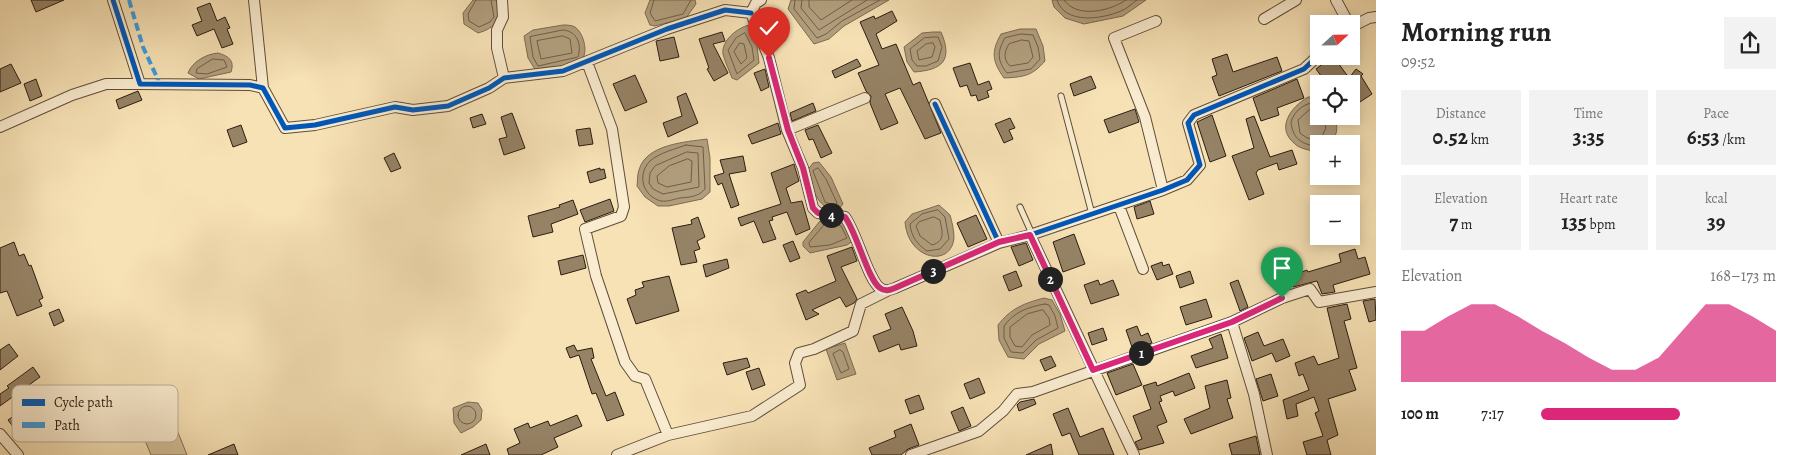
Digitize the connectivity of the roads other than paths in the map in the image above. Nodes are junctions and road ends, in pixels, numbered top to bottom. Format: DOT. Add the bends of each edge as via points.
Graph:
graph roads {
  1 [pos="113,0"];
  2 [pos="254,0"];
  3 [pos="502,0"];
  4 [pos="761,0"];
  5 [pos="1296,0"];
  6 [pos="1336,0"];
  7 [pos="751,13"];
  8 [pos="1344,15"];
  9 [pos="1376,17"];
  10 [pos="1264,18"];
  11 [pos="1156,20"];
  12 [pos="1360,21"];
  13 [pos="587,62"];
  14 [pos="1310,63"];
  15 [pos="504,78"];
  16 [pos="140,84"];
  17 [pos="263,88"];
  18 [pos="1061,96"];
  19 [pos="865,98"];
  20 [pos="934,104"];
  21 [pos="0,127"];
  22 [pos="788,130"];
  23 [pos="1164,190"];
  24 [pos="1118,206"];
  25 [pos="1020,207"];
  26 [pos="1092,214"];
  27 [pos="1031,234"];
  28 [pos="999,242"];
  29 [pos="1143,269"];
  30 [pos="887,291"];
  31 [pos="1376,292"];
  32 [pos="1232,322"];
  33 [pos="1093,370"];
  34 [pos="0,434"];
  35 [pos="668,435"];
  36 [pos="18,455"];
  37 [pos="617,455"];
  38 [pos="911,455"];
  39 [pos="1134,455"];
  40 [pos="1267,455"];
  1 -- 16 [label="street"];
  2 -- 17 [label="street"];
  3 -- 15 [label="street" via="503,17 497,30 497,48"];
  4 -- 7 [label="street"];
  5 -- 10 [label="street"];
  6 -- 8 [label="street"];
  7 -- 13 [label="street" via="725,10 667,29"];
  7 -- 22 [label="street" via="769,58"];
  9 -- 12 [label="street"];
  11 -- 23 [label="street" via="1114,38 1144,118"];
  13 -- 15 [label="street" via="563,71"];
  13 -- 35 [label="street" via="612,129 624,207 621,216 585,229 596,276 625,362 635,376 645,380"];
  14 -- 23 [label="street" via="1304,69 1194,115 1188,123 1200,165 1187,180"];
  15 -- 17 [label="street" via="448,106 413,110 395,107 315,125 285,128"];
  16 -- 17 [label="street"];
  16 -- 21 [label="street" via="106,84 72,95"];
  18 -- 26 [label="lane"];
  19 -- 22 [label="street"];
  20 -- 28 [label="street"];
  22 -- 30 [label="street" via="803,168 813,208 818,213 845,217 854,229 874,280"];
  23 -- 24 [label="street"];
  24 -- 26 [label="street"];
  24 -- 29 [label="street"];
  25 -- 27 [label="lane"];
  26 -- 27 [label="street"];
  27 -- 28 [label="street"];
  27 -- 33 [label="street"];
  28 -- 30 [label="street"];
  30 -- 35 [label="street" via="862,304 853,331 798,353 795,363 800,385 773,403 752,416"];
  31 -- 32 [label="street" via="1319,302 1310,289 1282,298"];
  32 -- 33 [label="street"];
  32 -- 40 [label="street" via="1254,394"];
  33 -- 38 [label="street" via="1033,392 1018,394 1003,412 979,431"];
  33 -- 39 [label="street"];
  34 -- 36 [label="street"];
  35 -- 37 [label="street"];
}
